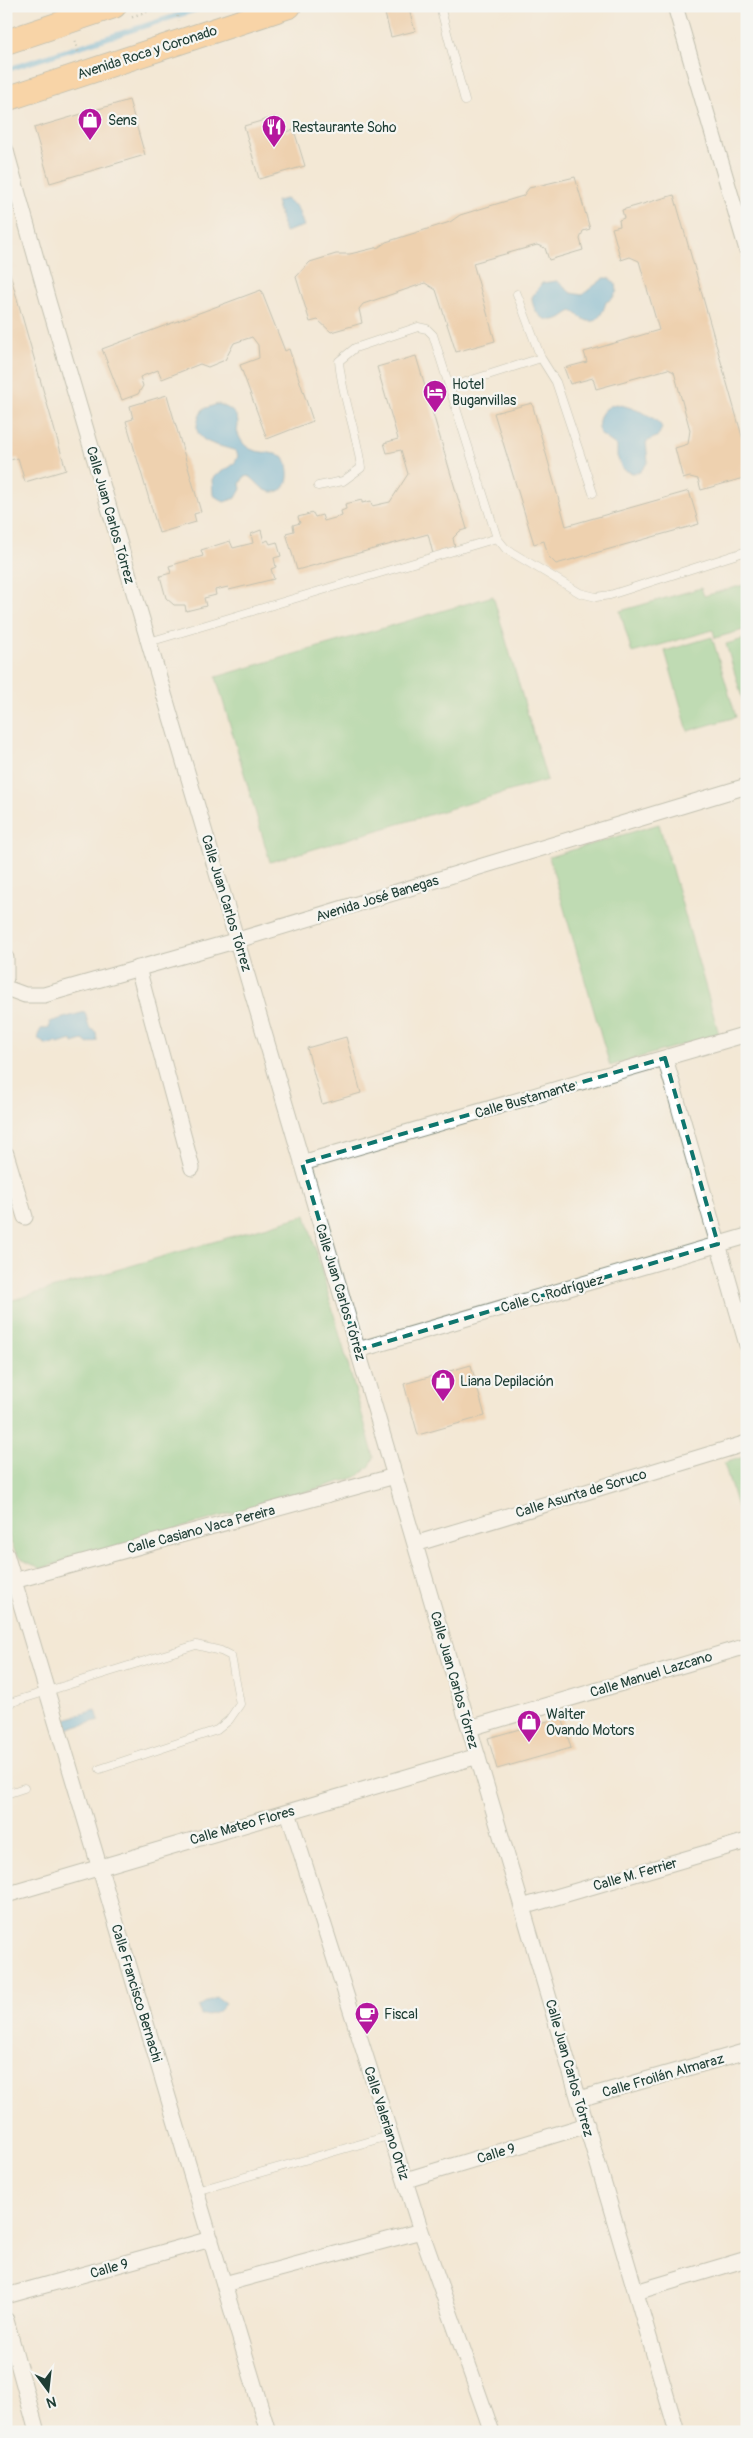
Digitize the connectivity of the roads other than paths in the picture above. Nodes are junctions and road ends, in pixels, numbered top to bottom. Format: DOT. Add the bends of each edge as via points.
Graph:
graph roads {
  1 [pos="114,6"];
  2 [pos="289,6"];
  3 [pos="440,6"];
  4 [pos="675,6"];
  5 [pos="6,42"];
  6 [pos="6,99"];
  7 [pos="465,101"];
  8 [pos="6,151"];
  9 [pos="747,250"];
  10 [pos="517,294"];
  11 [pos="541,358"];
  12 [pos="450,387"];
  13 [pos="318,486"];
  14 [pos="593,493"];
  15 [pos="496,538"];
  16 [pos="744,552"];
  17 [pos="148,642"];
  18 [pos="747,786"];
  19 [pos="238,940"];
  20 [pos="6,958"];
  21 [pos="138,968"];
  22 [pos="6,978"];
  23 [pos="6,988"];
  24 [pos="747,1034"];
  25 [pos="665,1058"];
  26 [pos="6,1154"];
  27 [pos="302,1163"];
  28 [pos="192,1168"];
  29 [pos="25,1217"];
  30 [pos="747,1236"];
  31 [pos="718,1244"];
  32 [pos="747,1345"];
  33 [pos="358,1350"];
  34 [pos="747,1443"];
  35 [pos="395,1476"];
  36 [pos="415,1544"];
  37 [pos="6,1554"];
  38 [pos="10,1582"];
  39 [pos="747,1646"];
  40 [pos="47,1691"];
  41 [pos="6,1704"];
  42 [pos="470,1728"];
  43 [pos="478,1756"];
  44 [pos="100,1769"];
  45 [pos="24,1788"];
  46 [pos="6,1794"];
  47 [pos="288,1812"];
  48 [pos="747,1841"];
  49 [pos="100,1867"];
  50 [pos="6,1895"];
  51 [pos="522,1907"];
  52 [pos="747,2051"];
  53 [pos="579,2099"];
  54 [pos="587,2125"];
  55 [pos="392,2135"];
  56 [pos="406,2180"];
  57 [pos="196,2191"];
  58 [pos="421,2231"];
  59 [pos="211,2239"];
  60 [pos="747,2258"];
  61 [pos="224,2284"];
  62 [pos="636,2292"];
  63 [pos="6,2296"];
  64 [pos="6,2320"];
  65 [pos="37,2432"];
  66 [pos="268,2432"];
  67 [pos="492,2432"];
  68 [pos="677,2432"];
  1 -- 5 [label="main road"];
  2 -- 6 [label="main road, Avenida Roca y Coronado"];
  3 -- 7 [label="lane"];
  4 -- 9 [label="street"];
  8 -- 17 [label="street, Calle Juan Carlos Tórrez"];
  10 -- 11 [label="lane"];
  11 -- 12 [label="lane"];
  11 -- 14 [label="lane" via="556,382"];
  12 -- 13 [label="lane" via="433,335 427,329 418,327 355,348 339,361 361,468 343,481"];
  12 -- 15 [label="lane"];
  15 -- 16 [label="lane" via="506,549 580,593 596,597"];
  15 -- 17 [label="lane"];
  17 -- 19 [label="street, Calle Juan Carlos Tórrez"];
  18 -- 19 [label="street, Avenida José Banegas"];
  19 -- 21 [label="street, Avenida José Banegas"];
  19 -- 27 [label="street, Calle Juan Carlos Tórrez"];
  20 -- 22 [label="street"];
  21 -- 23 [label="street, Avenida José Banegas" via="44,995 25,995"];
  21 -- 28 [label="street"];
  24 -- 25 [label="street, Calle Bustamante"];
  25 -- 27 [label="street, Calle Bustamante"];
  25 -- 31 [label="street"];
  26 -- 29 [label="street"];
  27 -- 33 [label="street, Calle Juan Carlos Tórrez"];
  30 -- 31 [label="street, Calle C. Rodríguez"];
  31 -- 32 [label="street"];
  31 -- 33 [label="street, Calle C. Rodríguez"];
  33 -- 35 [label="street, Calle Juan Carlos Tórrez"];
  34 -- 36 [label="street, Calle Asunta de Soruco"];
  35 -- 36 [label="street, Calle Juan Carlos Tórrez"];
  35 -- 38 [label="street, Calle Casiano Vaca Pereira"];
  36 -- 42 [label="street, Calle Juan Carlos Tórrez"];
  37 -- 38 [label="street, Calle Francisco Bernachi"];
  38 -- 40 [label="street, Calle Francisco Bernachi"];
  39 -- 42 [label="street, Calle Manuel Lazcano"];
  40 -- 41 [label="lane"];
  40 -- 44 [label="lane" via="196,1646 231,1656 240,1704 218,1730"];
  40 -- 49 [label="street, Calle Francisco Bernachi"];
  42 -- 43 [label="street, Calle Juan Carlos Tórrez"];
  43 -- 47 [label="street, Calle Mateo Flores"];
  43 -- 51 [label="street, Calle Juan Carlos Tórrez"];
  45 -- 46 [label="lane"];
  47 -- 49 [label="street, Calle Mateo Flores"];
  47 -- 55 [label="street, Calle Valeriano Ortiz"];
  48 -- 51 [label="street, Calle M. Ferrier"];
  49 -- 50 [label="street, Calle Mateo Flores"];
  49 -- 57 [label="street, Calle Francisco Bernachi"];
  51 -- 53 [label="street, Calle Juan Carlos Tórrez"];
  52 -- 53 [label="street, Calle Froilán Almaraz"];
  53 -- 54 [label="street, Calle Juan Carlos Tórrez"];
  54 -- 56 [label="street, Calle 9"];
  54 -- 62 [label="street, Calle Juan Carlos Tórrez"];
  55 -- 56 [label="street, Calle Valeriano Ortiz"];
  55 -- 57 [label="lane"];
  56 -- 58 [label="street, Calle Valeriano Ortiz"];
  57 -- 59 [label="street, Calle Francisco Bernachi"];
  58 -- 61 [label="street"];
  58 -- 67 [label="street, Calle Valeriano Ortiz"];
  59 -- 61 [label="street, Calle Francisco Bernachi"];
  59 -- 63 [label="street, Calle 9"];
  60 -- 62 [label="street"];
  61 -- 66 [label="street, Calle Francisco Bernachi"];
  62 -- 68 [label="street, Calle Juan Carlos Tórrez"];
  64 -- 65 [label="street"];
}
